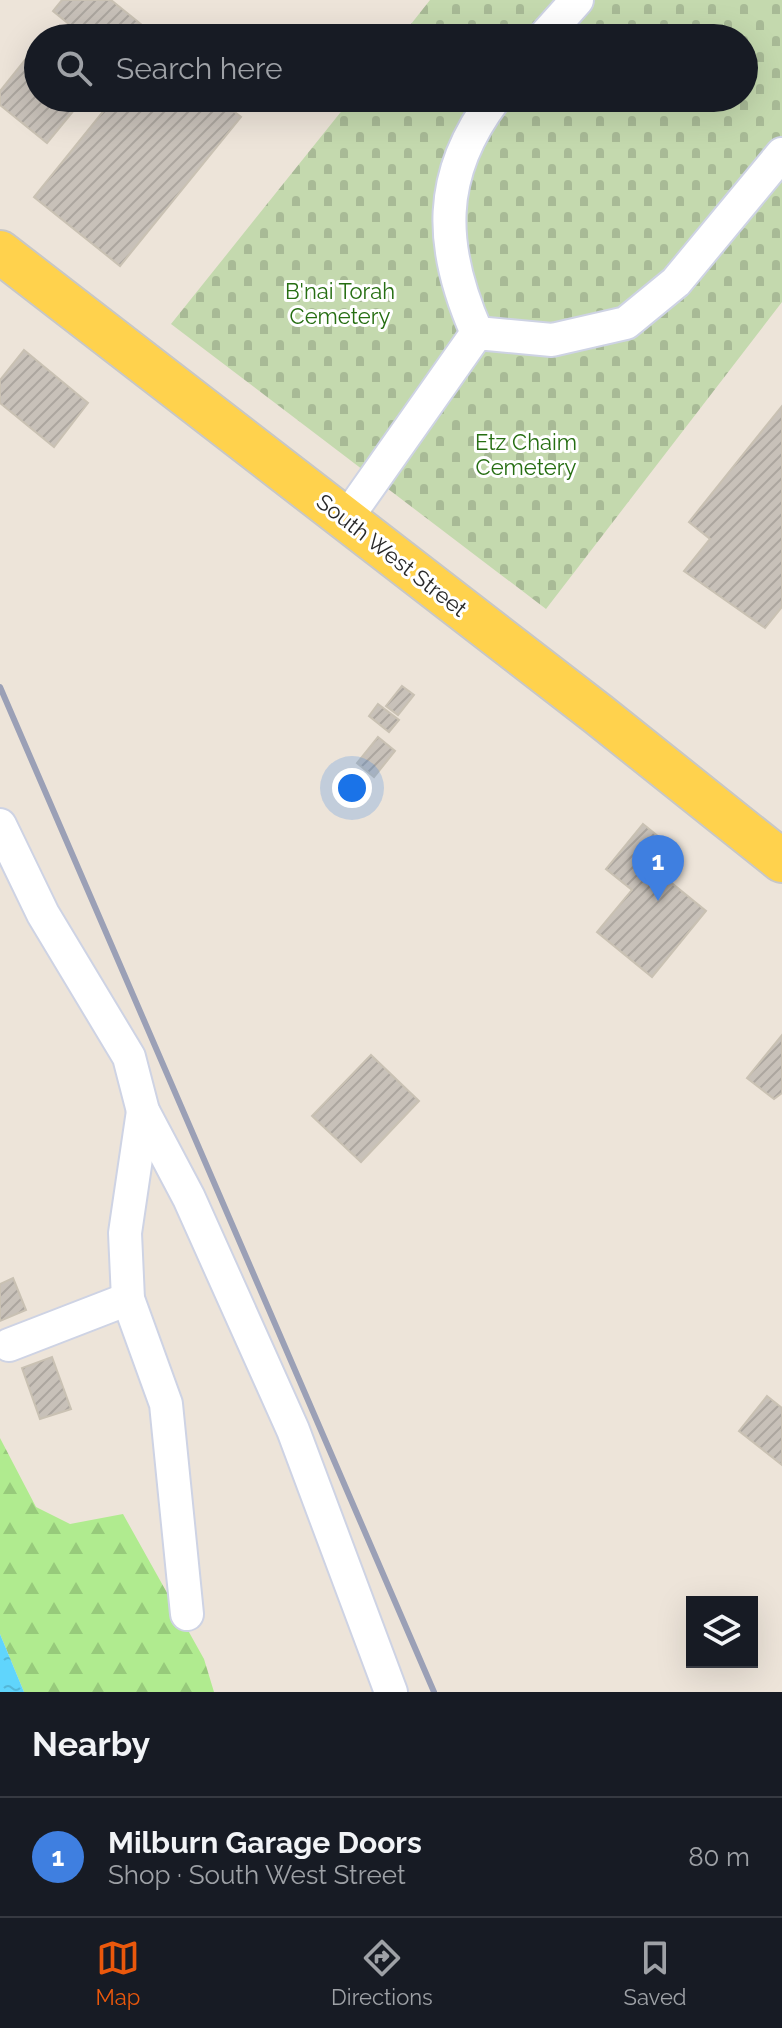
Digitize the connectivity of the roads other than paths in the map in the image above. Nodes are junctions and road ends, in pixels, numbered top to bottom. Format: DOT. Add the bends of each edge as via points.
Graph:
graph roads {
  1 [pos="577,0"];
  2 [pos="556,24"];
  3 [pos="484,112"];
  4 [pos="782,154"];
  5 [pos="0,252"];
  6 [pos="477,333"];
  7 [pos="346,519"];
  8 [pos="0,825"];
  9 [pos="782,861"];
  10 [pos="143,1111"];
  11 [pos="128,1299"];
  12 [pos="9,1345"];
  13 [pos="187,1614"];
  14 [pos="391,1692"];
  1 -- 2 [label="lane"];
  3 -- 6 [label="lane" via="471,129 450,188 449,254"];
  4 -- 6 [label="lane" via="676,282 626,323 552,340"];
  5 -- 7 [label="main road, South West Street"];
  6 -- 7 [label="lane"];
  7 -- 9 [label="main road, South West Street"];
  8 -- 10 [label="lane" via="43,914 129,1057"];
  10 -- 11 [label="lane" via="125,1233"];
  10 -- 14 [label="lane" via="189,1198 293,1430"];
  11 -- 12 [label="lane"];
  11 -- 13 [label="lane" via="166,1404"];
}
